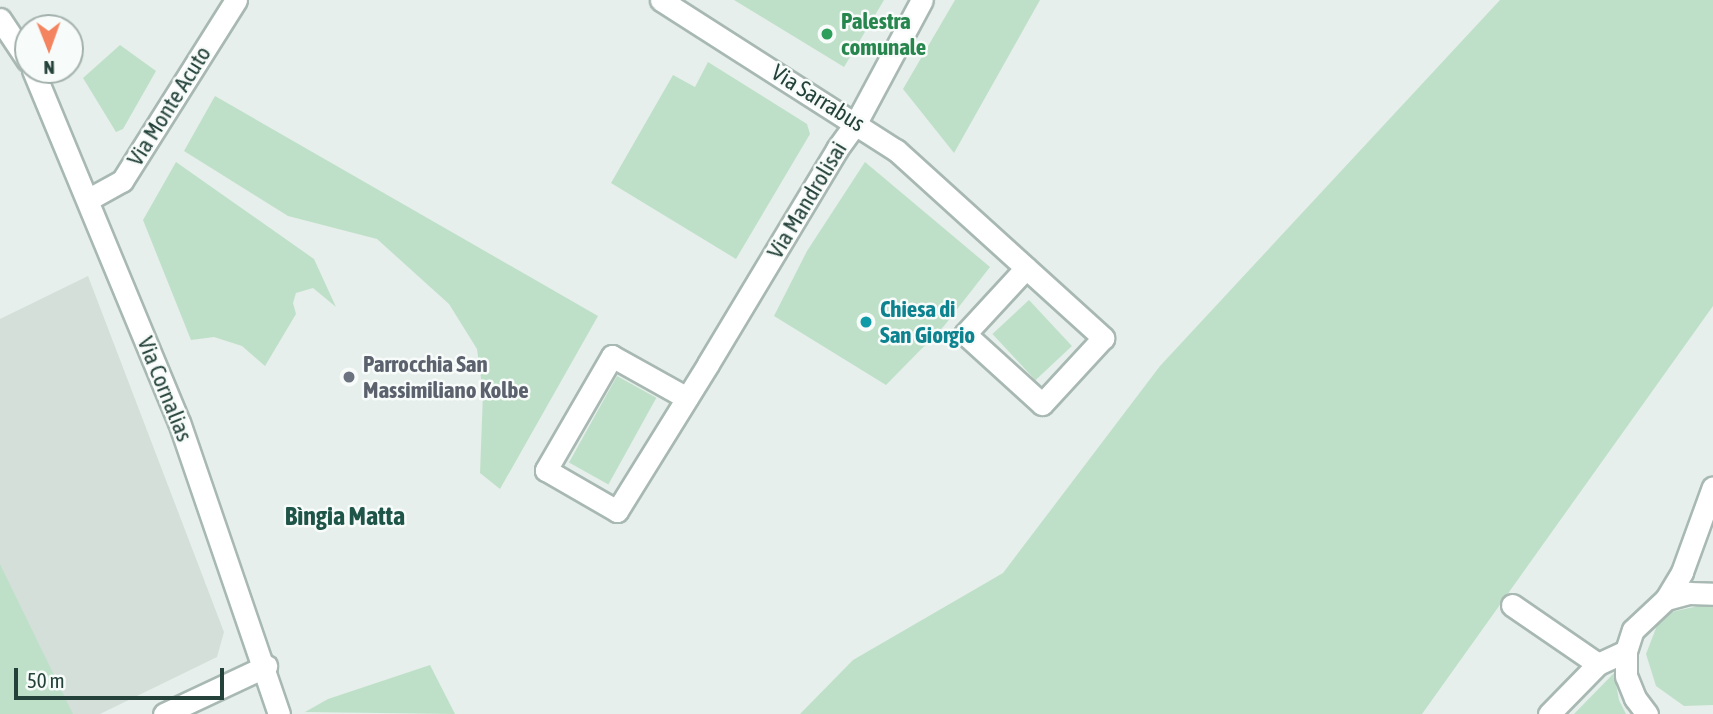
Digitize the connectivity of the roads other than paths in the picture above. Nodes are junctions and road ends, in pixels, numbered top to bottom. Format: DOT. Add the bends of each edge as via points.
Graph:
graph roads {
  1 [pos="236,0"];
  2 [pos="661,0"];
  3 [pos="922,0"];
  4 [pos="0,19"];
  5 [pos="14,40"];
  6 [pos="39,84"];
  7 [pos="857,121"];
  8 [pos="89,200"];
  9 [pos="1026,268"];
  10 [pos="687,398"];
  11 [pos="1713,487"];
  12 [pos="1713,594"];
  13 [pos="1665,599"];
  14 [pos="1512,605"];
  15 [pos="1626,651"];
  16 [pos="1598,664"];
  17 [pos="266,666"];
  18 [pos="164,714"];
  19 [pos="279,714"];
  20 [pos="1549,714"];
  21 [pos="1647,714"];
  1 -- 8 [label="street, Via Monte Acuto" via="122,181"];
  2 -- 7 [label="street, Via Sarrabus"];
  3 -- 7 [label="street, Via Mandrolisai"];
  4 -- 5 [label="street"];
  6 -- 8 [label="street, Via Cornalias"];
  7 -- 9 [label="street, Via Sarrabus" via="897,150"];
  7 -- 10 [label="street, Via Mandrolisai"];
  8 -- 17 [label="street, Via Cornalias" via="179,422"];
  9 -- 9 [label="street, Via Sarrabus" via="965,334 1042,404 1103,338"];
  10 -- 10 [label="street, Via Mandrolisai" via="612,356 546,470 617,511"];
  11 -- 13 [label="street" via="1682,572"];
  12 -- 13 [label="street"];
  13 -- 15 [label="street" via="1633,630"];
  14 -- 16 [label="street"];
  15 -- 16 [label="street"];
  15 -- 21 [label="street" via="1626,676 1634,698"];
  16 -- 20 [label="street"];
  17 -- 18 [label="street"];
  17 -- 19 [label="street, Via Cornalias"];
}
